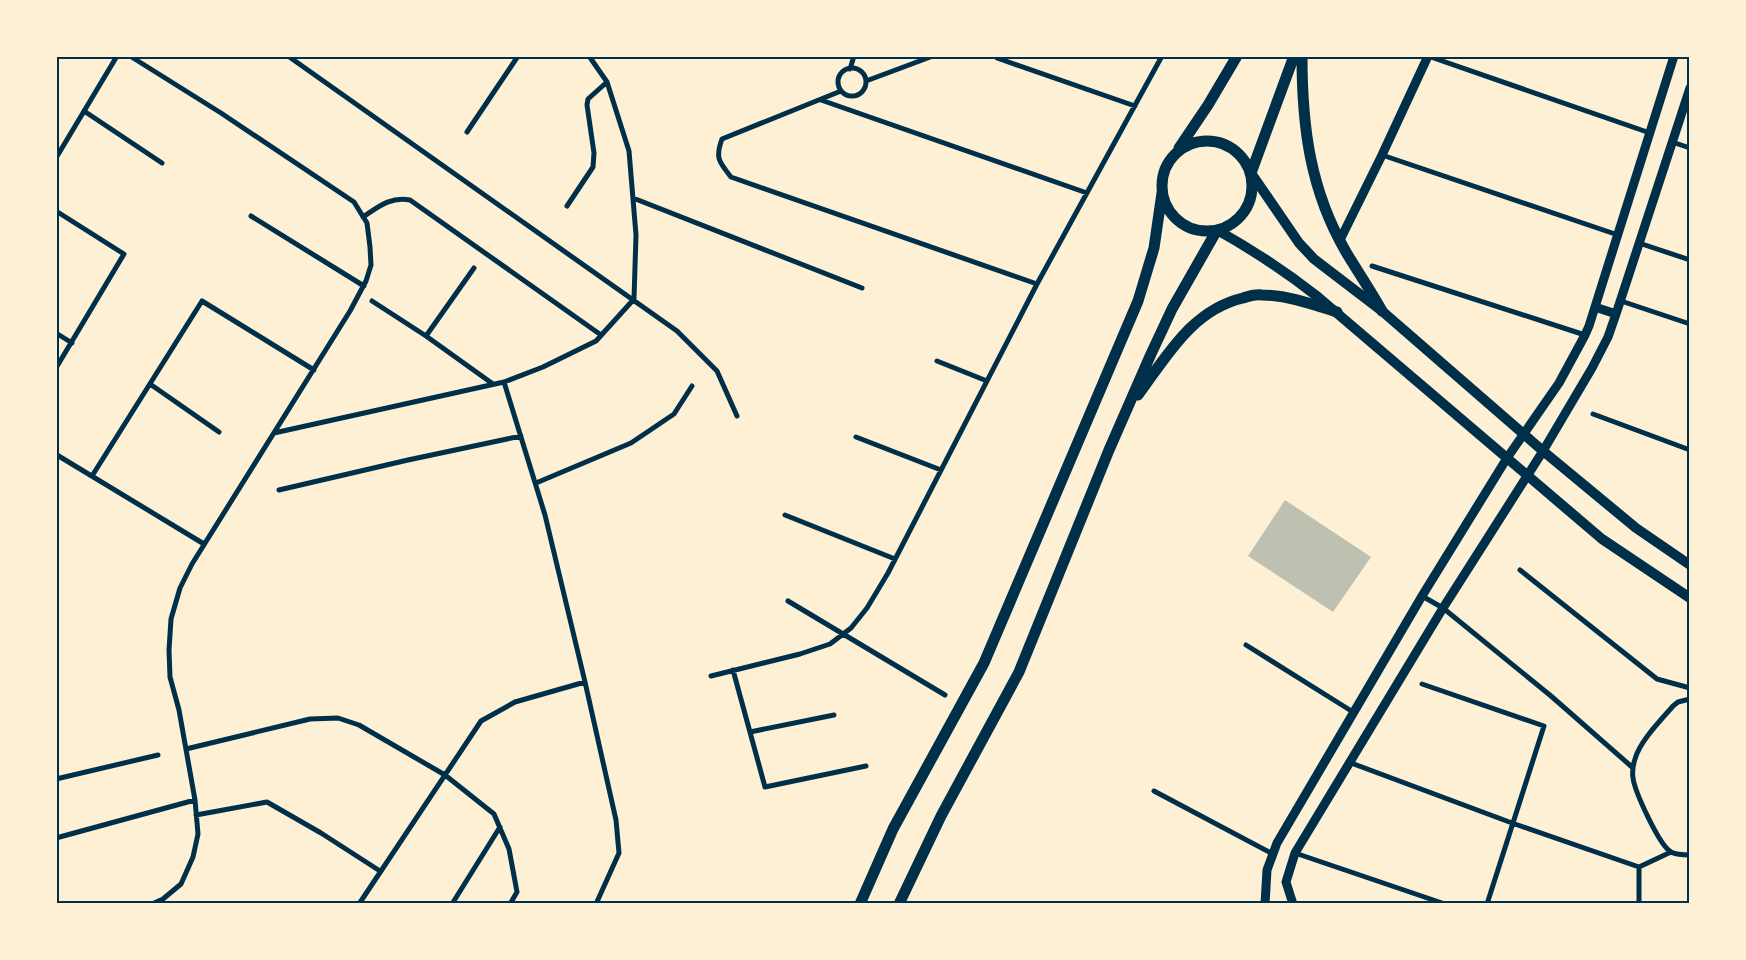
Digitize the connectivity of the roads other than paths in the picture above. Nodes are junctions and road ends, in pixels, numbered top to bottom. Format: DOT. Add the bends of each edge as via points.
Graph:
graph roads {
  1 [pos="117,56"];
  2 [pos="130,56"];
  3 [pos="288,56"];
  4 [pos="518,56"];
  5 [pos="589,56"];
  6 [pos="854,56"];
  7 [pos="933,56"];
  8 [pos="997,56"];
  9 [pos="1162,56"];
  10 [pos="1237,56"];
  11 [pos="1294,56"];
  12 [pos="1302,56"];
  13 [pos="1428,56"];
  14 [pos="1674,56"];
  15 [pos="850,69"];
  16 [pos="866,81"];
  17 [pos="606,82"];
  18 [pos="1690,88"];
  19 [pos="841,91"];
  20 [pos="820,100"];
  21 [pos="1135,106"];
  22 [pos="84,112"];
  23 [pos="466,132"];
  24 [pos="1650,133"];
  25 [pos="1672,142"];
  26 [pos="1690,148"];
  27 [pos="1177,151"];
  28 [pos="1382,155"];
  29 [pos="56,158"];
  30 [pos="162,163"];
  31 [pos="1251,173"];
  32 [pos="1087,193"];
  33 [pos="1162,193"];
  34 [pos="633,198"];
  35 [pos="567,206"];
  36 [pos="56,211"];
  37 [pos="251,216"];
  38 [pos="363,216"];
  39 [pos="1217,230"];
  40 [pos="1618,235"];
  41 [pos="1340,240"];
  42 [pos="1639,243"];
  43 [pos="1690,260"];
  44 [pos="1372,266"];
  45 [pos="474,268"];
  46 [pos="1037,284"];
  47 [pos="364,286"];
  48 [pos="862,288"];
  49 [pos="634,300"];
  50 [pos="1621,300"];
  51 [pos="372,301"];
  52 [pos="1595,307"];
  53 [pos="1382,311"];
  54 [pos="1337,312"];
  55 [pos="1616,314"];
  56 [pos="1690,324"];
  57 [pos="56,333"];
  58 [pos="601,335"];
  59 [pos="1585,335"];
  60 [pos="426,336"];
  61 [pos="72,343"];
  62 [pos="937,361"];
  63 [pos="56,368"];
  64 [pos="314,370"];
  65 [pos="988,381"];
  66 [pos="504,382"];
  67 [pos="150,384"];
  68 [pos="493,384"];
  69 [pos="692,386"];
  70 [pos="1128,408"];
  71 [pos="1593,414"];
  72 [pos="737,416"];
  73 [pos="219,432"];
  74 [pos="274,433"];
  75 [pos="1524,433"];
  76 [pos="521,436"];
  77 [pos="856,436"];
  78 [pos="1690,450"];
  79 [pos="1543,451"];
  80 [pos="57,455"];
  81 [pos="1507,458"];
  82 [pos="941,470"];
  83 [pos="92,476"];
  84 [pos="1527,476"];
  85 [pos="536,483"];
  86 [pos="279,490"];
  87 [pos="785,515"];
  88 [pos="204,544"];
  89 [pos="895,559"];
  90 [pos="1690,565"];
  91 [pos="1520,570"];
  92 [pos="1422,596"];
  93 [pos="1690,598"];
  94 [pos="788,601"];
  95 [pos="1443,608"];
  96 [pos="843,634"];
  97 [pos="1246,645"];
  98 [pos="733,670"];
  99 [pos="711,676"];
  100 [pos="585,682"];
  101 [pos="1422,684"];
  102 [pos="1690,688"];
  103 [pos="945,695"];
  104 [pos="1690,699"];
  105 [pos="1353,712"];
  106 [pos="834,715"];
  107 [pos="750,732"];
  108 [pos="186,749"];
  109 [pos="158,755"];
  110 [pos="1351,763"];
  111 [pos="866,766"];
  112 [pos="1632,767"];
  113 [pos="445,775"];
  114 [pos="56,779"];
  115 [pos="1154,791"];
  116 [pos="195,800"];
  117 [pos="196,815"];
  118 [pos="1512,823"];
  119 [pos="500,827"];
  120 [pos="56,838"];
  121 [pos="1671,852"];
  122 [pos="1295,853"];
  123 [pos="1273,854"];
  124 [pos="1690,855"];
  125 [pos="1639,867"];
  126 [pos="380,871"];
  127 [pos="152,904"];
  128 [pos="359,904"];
  129 [pos="452,904"];
  130 [pos="510,904"];
  131 [pos="596,904"];
  132 [pos="860,904"];
  133 [pos="899,904"];
  134 [pos="1265,904"];
  135 [pos="1293,904"];
  136 [pos="1445,904"];
  137 [pos="1487,904"];
  138 [pos="1639,904"];
  1 -- 22 [label="street"];
  2 -- 38 [label="street" via="354,202"];
  3 -- 49 [label="street"];
  4 -- 23 [label="street"];
  5 -- 17 [label="street"];
  6 -- 15 [label="street"];
  7 -- 16 [label="street"];
  8 -- 21 [label="street"];
  9 -- 21 [label="street"];
  10 -- 27 [label="main road"];
  11 -- 31 [label="main road"];
  12 -- 41 [label="main road" via="1303,113 1310,162 1324,206"];
  13 -- 24 [label="street"];
  13 -- 28 [label="street"];
  14 -- 24 [label="street"];
  15 -- 16 [label="street" via="859,70"];
  15 -- 19 [label="street" via="839,77"];
  16 -- 19 [label="street" via="864,90 857,96 848,96"];
  17 -- 34 [label="street" via="629,151"];
  17 -- 35 [label="street" via="588,99 587,105 593,167"];
  18 -- 25 [label="street"];
  19 -- 20 [label="street"];
  20 -- 32 [label="street"];
  20 -- 46 [label="street" via="722,138 718,151 720,164 731,177"];
  21 -- 32 [label="street"];
  22 -- 29 [label="street"];
  22 -- 30 [label="street"];
  24 -- 40 [label="street"];
  25 -- 26 [label="street"];
  25 -- 42 [label="street"];
  27 -- 31 [label="main road" via="1191,143 1221,142 1245,160"];
  27 -- 33 [label="main road" via="1162,177"];
  28 -- 40 [label="street"];
  28 -- 41 [label="street"];
  31 -- 39 [label="main road" via="1253,188 1246,209 1231,225"];
  31 -- 53 [label="main road" via="1299,243 1314,259"];
  32 -- 46 [label="street"];
  33 -- 39 [label="main road" via="1176,219 1202,231"];
  33 -- 132 [label="main road" via="1148,274 1135,309 984,663 893,829"];
  34 -- 48 [label="street"];
  34 -- 49 [label="street" via="636,235"];
  36 -- 61 [label="street" via="124,254"];
  37 -- 47 [label="street"];
  38 -- 47 [label="street" via="367,223 371,265"];
  38 -- 58 [label="street" via="394,199 410,200"];
  39 -- 54 [label="main road" via="1285,271"];
  39 -- 70 [label="main road" via="1172,309"];
  40 -- 52 [label="street"];
  41 -- 53 [label="main road"];
  42 -- 43 [label="street"];
  42 -- 50 [label="street"];
  44 -- 59 [label="street"];
  45 -- 60 [label="street"];
  46 -- 65 [label="street"];
  47 -- 64 [label="street"];
  49 -- 58 [label="street"];
  49 -- 72 [label="street" via="677,331 717,371"];
  50 -- 55 [label="street"];
  50 -- 56 [label="street"];
  51 -- 60 [label="street"];
  52 -- 55 [label="street"];
  52 -- 59 [label="street"];
  53 -- 75 [label="main road"];
  54 -- 70 [label="main road" via="1294,299 1260,294 1233,300 1188,330"];
  54 -- 81 [label="main road"];
  55 -- 79 [label="street" via="1592,368"];
  57 -- 61 [label="street"];
  58 -- 66 [label="street" via="596,341 543,367"];
  59 -- 75 [label="street" via="1559,383"];
  60 -- 68 [label="street"];
  61 -- 63 [label="street"];
  62 -- 65 [label="street"];
  64 -- 67 [label="street" via="202,301"];
  64 -- 74 [label="street"];
  65 -- 82 [label="street"];
  66 -- 68 [label="street"];
  66 -- 76 [label="street"];
  67 -- 73 [label="street"];
  67 -- 83 [label="street"];
  68 -- 74 [label="street"];
  69 -- 85 [label="street" via="674,414 631,443"];
  70 -- 133 [label="main road" via="1019,672 941,816"];
  71 -- 78 [label="street"];
  74 -- 88 [label="street"];
  75 -- 79 [label="main road"];
  75 -- 81 [label="street"];
  76 -- 85 [label="street"];
  76 -- 86 [label="street"];
  77 -- 82 [label="street"];
  79 -- 84 [label="street"];
  79 -- 90 [label="main road" via="1636,528"];
  80 -- 83 [label="street"];
  81 -- 84 [label="main road"];
  81 -- 92 [label="street"];
  82 -- 89 [label="street"];
  83 -- 88 [label="street"];
  84 -- 93 [label="main road" via="1602,539"];
  84 -- 95 [label="street"];
  85 -- 100 [label="street"];
  87 -- 89 [label="street"];
  88 -- 108 [label="street" via="180,588 169,650 170,677"];
  89 -- 96 [label="street" via="867,608"];
  91 -- 102 [label="street" via="1658,679"];
  92 -- 95 [label="street"];
  92 -- 105 [label="street"];
  94 -- 96 [label="street"];
  95 -- 110 [label="street"];
  95 -- 112 [label="street"];
  96 -- 98 [label="street" via="830,644 800,654"];
  96 -- 103 [label="street"];
  97 -- 105 [label="street"];
  98 -- 99 [label="street"];
  98 -- 107 [label="street"];
  100 -- 113 [label="street" via="515,702 481,721"];
  100 -- 131 [label="street" via="616,820 618,853"];
  101 -- 118 [label="street" via="1544,726"];
  104 -- 112 [label="street" via="1673,706 1641,746"];
  105 -- 123 [label="street"];
  106 -- 107 [label="street"];
  107 -- 111 [label="street" via="765,787"];
  108 -- 113 [label="street" via="310,719 338,718 360,724"];
  108 -- 116 [label="street"];
  109 -- 114 [label="street"];
  110 -- 118 [label="street"];
  110 -- 122 [label="street"];
  112 -- 121 [label="street" via="1636,790 1663,846"];
  113 -- 119 [label="street" via="494,814"];
  113 -- 126 [label="street"];
  115 -- 123 [label="street"];
  116 -- 117 [label="street"];
  116 -- 120 [label="street"];
  117 -- 126 [label="street" via="267,802"];
  117 -- 127 [label="street" via="198,834 193,857 181,884"];
  118 -- 125 [label="street"];
  118 -- 137 [label="street"];
  119 -- 129 [label="street"];
  119 -- 130 [label="street" via="509,849 517,892"];
  121 -- 124 [label="street"];
  121 -- 125 [label="street"];
  122 -- 135 [label="street" via="1286,882"];
  122 -- 136 [label="street"];
  123 -- 134 [label="street" via="1267,870"];
  125 -- 138 [label="street"];
  126 -- 128 [label="street"];
}
